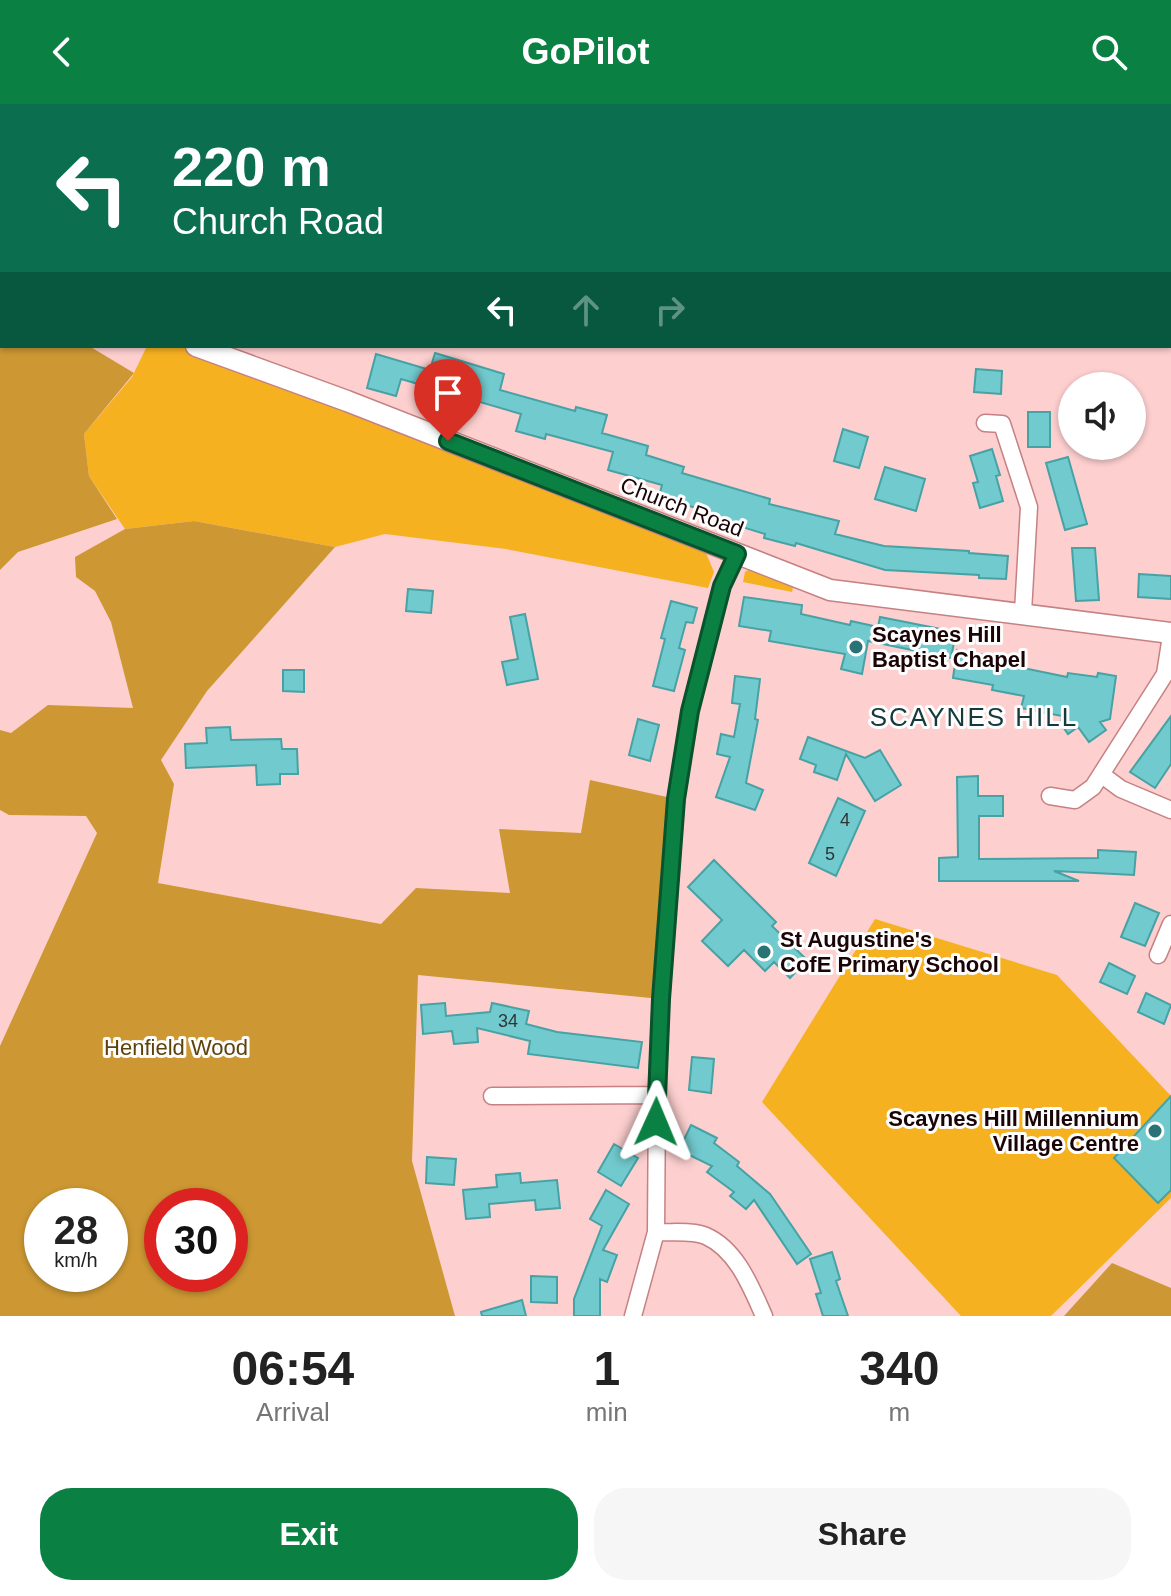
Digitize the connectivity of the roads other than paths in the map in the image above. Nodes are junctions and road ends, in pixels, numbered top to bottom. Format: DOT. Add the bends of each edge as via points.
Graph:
graph roads {
  1 [pos="201,348"];
  2 [pos="985,423"];
  3 [pos="737,554"];
  4 [pos="1023,612"];
  5 [pos="1171,634"];
  6 [pos="1102,775"];
  7 [pos="1050,796"];
  8 [pos="1171,810"];
  9 [pos="1171,924"];
  10 [pos="1158,955"];
  11 [pos="657,1095"];
  12 [pos="492,1096"];
  13 [pos="656,1232"];
  14 [pos="633,1316"];
  15 [pos="764,1316"];
  1 -- 3 [label="street, Church Road"];
  2 -- 4 [label="street" via="1002,424 1029,507"];
  3 -- 4 [label="street, Church Road" via="830,590"];
  3 -- 11 [label="street" via="722,586 693,697 676,799"];
  4 -- 5 [label="street, Church Road"];
  5 -- 6 [label="street" via="1165,674"];
  6 -- 7 [label="street" via="1075,800"];
  6 -- 8 [label="street"];
  9 -- 10 [label="street"];
  11 -- 12 [label="street"];
  11 -- 13 [label="street"];
  13 -- 14 [label="street"];
  13 -- 15 [label="street" via="705,1235 732,1256"];
}
